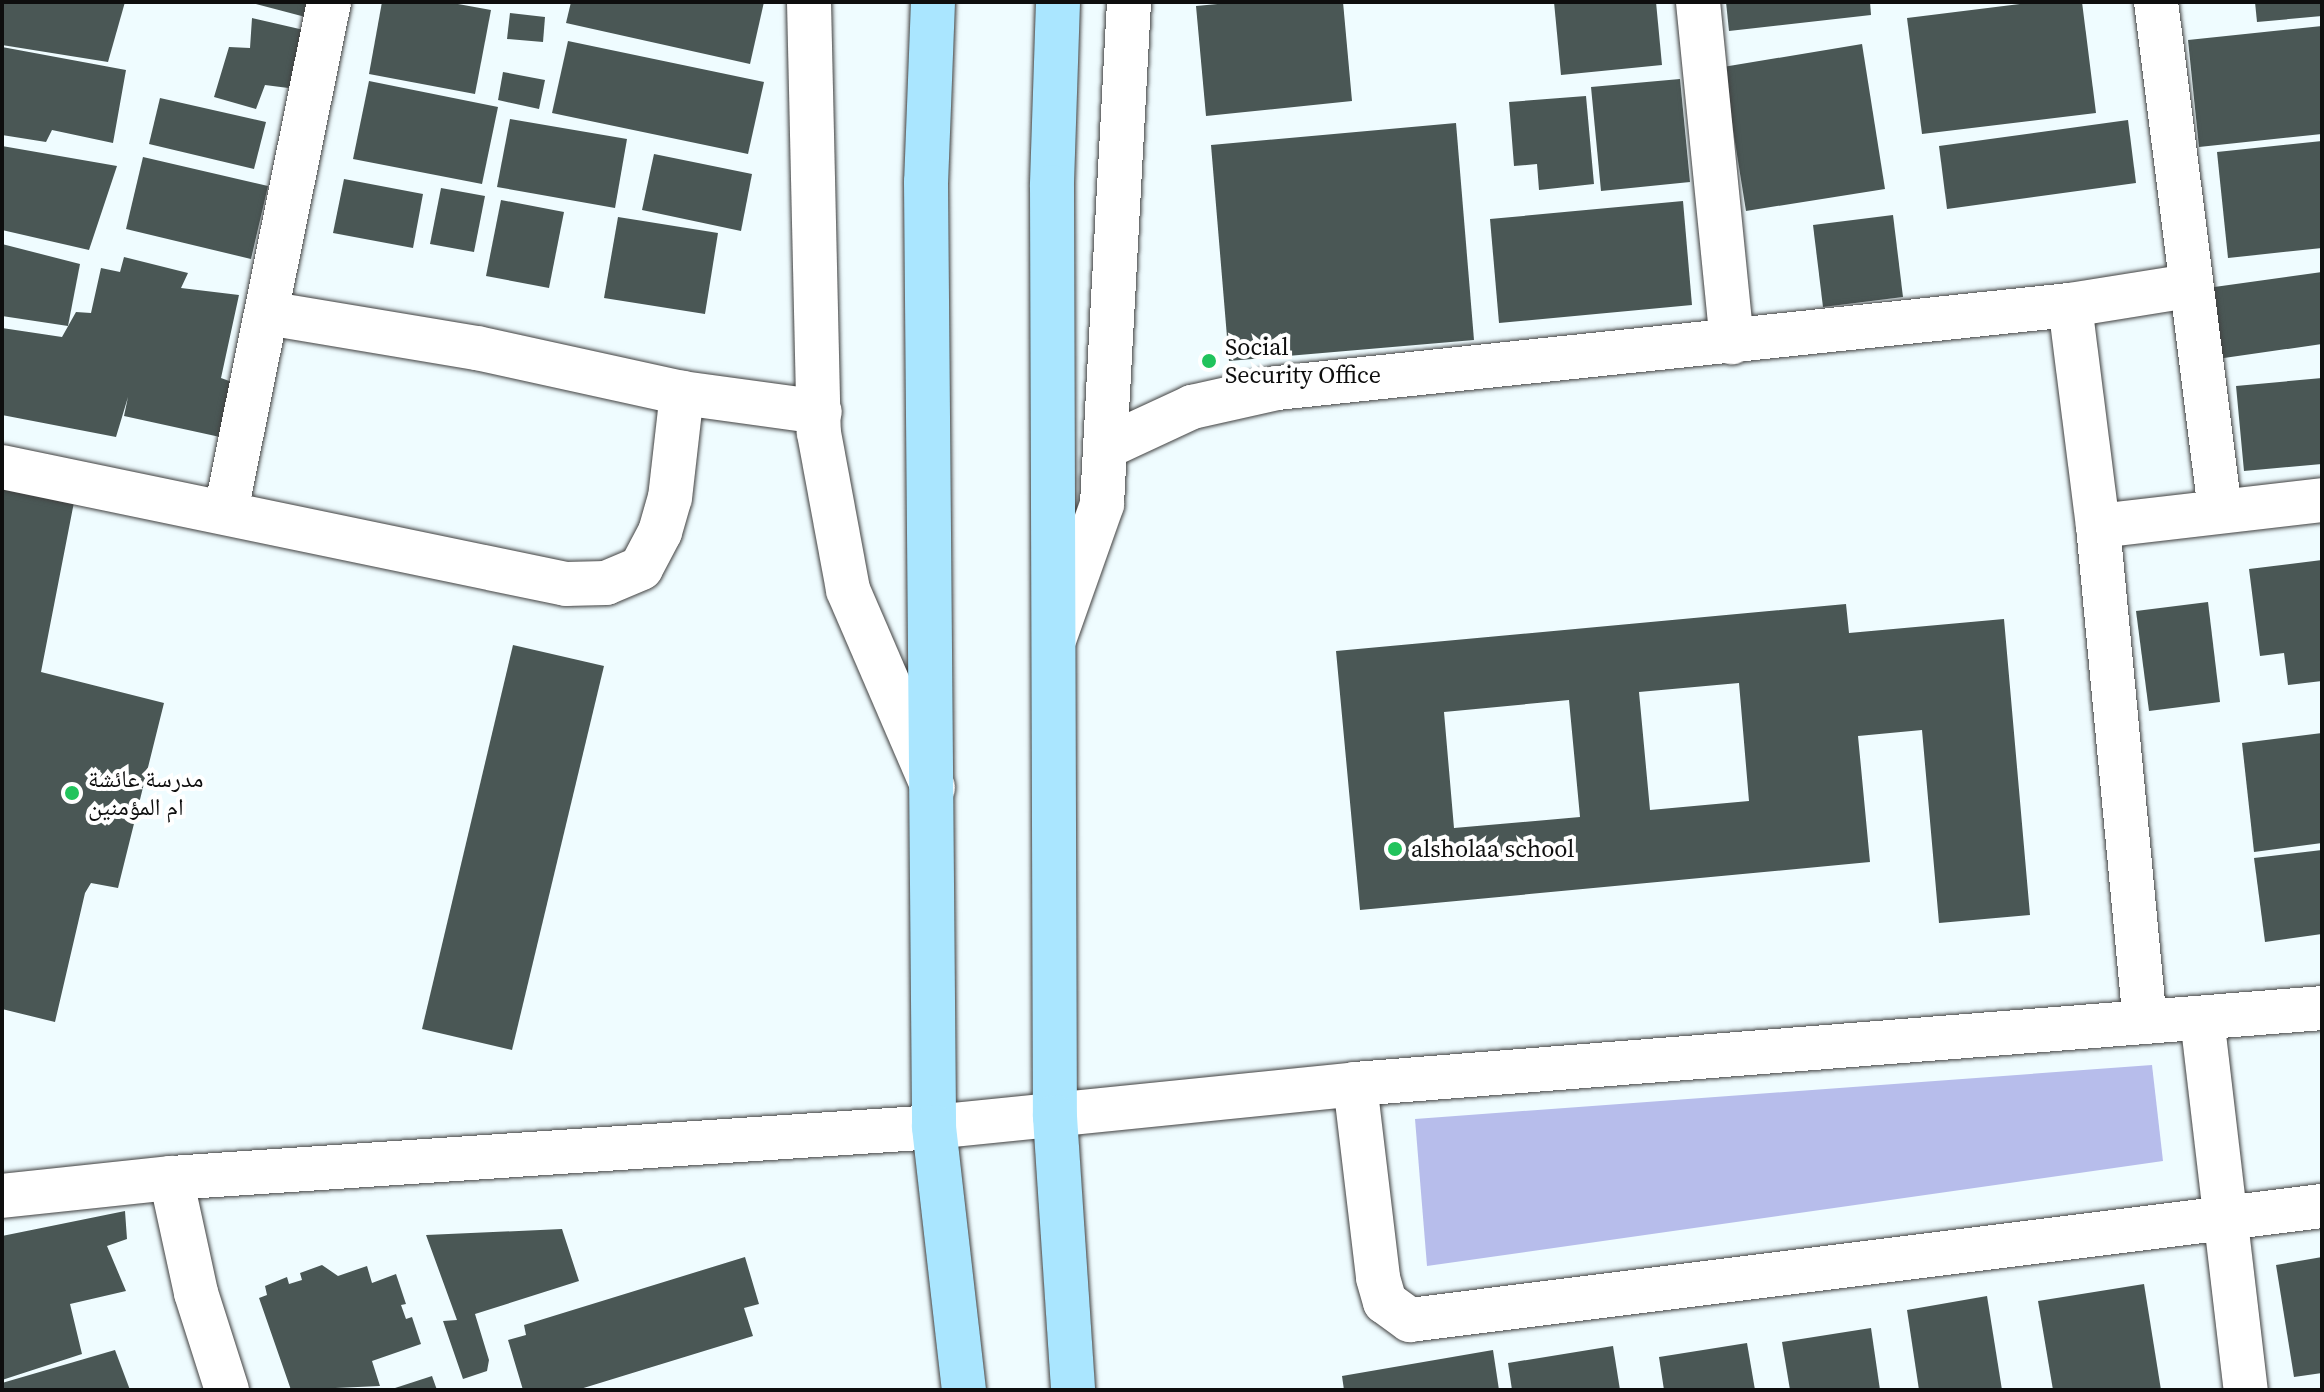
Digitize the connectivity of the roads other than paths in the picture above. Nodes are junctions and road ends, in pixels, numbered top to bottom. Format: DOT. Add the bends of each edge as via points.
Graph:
graph roads {
  1 [pos="329,2"];
  2 [pos="809,2"];
  3 [pos="933,2"];
  4 [pos="1058,2"];
  5 [pos="1129,2"];
  6 [pos="1698,2"];
  7 [pos="2156,2"];
  8 [pos="2189,286"];
  9 [pos="2070,305"];
  10 [pos="267,313"];
  11 [pos="1732,342"];
  12 [pos="682,393"];
  13 [pos="820,412"];
  14 [pos="1108,446"];
  15 [pos="2,467"];
  16 [pos="2322,500"];
  17 [pos="226,511"];
  18 [pos="2220,511"];
  19 [pos="2098,526"];
  20 [pos="1051,647"];
  21 [pos="935,791"];
  22 [pos="2322,1008"];
  23 [pos="2202,1018"];
  24 [pos="2145,1021"];
  25 [pos="1355,1084"];
  26 [pos="1055,1117"];
  27 [pos="934,1127"];
  28 [pos="171,1178"];
  29 [pos="2,1196"];
  30 [pos="2322,1206"];
  31 [pos="2222,1219"];
  32 [pos="1074,1378"];
  33 [pos="227,1390"];
  34 [pos="964,1390"];
  35 [pos="2246,1390"];
  1 -- 10 [label="street"];
  2 -- 13 [label="street"];
  3 -- 21 [label="street" via="926,182"];
  4 -- 20 [label="street"];
  5 -- 14 [label="street"];
  6 -- 11 [label="street"];
  7 -- 8 [label="street"];
  8 -- 9 [label="street"];
  8 -- 18 [label="street"];
  9 -- 11 [label="street"];
  9 -- 19 [label="street"];
  10 -- 12 [label="street" via="477,348"];
  10 -- 17 [label="street"];
  11 -- 14 [label="street" via="1277,388 1192,407"];
  12 -- 13 [label="street"];
  12 -- 17 [label="street" via="670,498 660,532 641,568 606,583 566,584"];
  13 -- 21 [label="street" via="848,590"];
  14 -- 20 [label="street" via="1102,504"];
  15 -- 17 [label="street"];
  16 -- 18 [label="street"];
  18 -- 19 [label="street"];
  19 -- 24 [label="street"];
  20 -- 26 [label="street"];
  21 -- 27 [label="street"];
  22 -- 23 [label="street"];
  23 -- 24 [label="street"];
  23 -- 31 [label="street"];
  24 -- 25 [label="street"];
  25 -- 26 [label="street"];
  25 -- 31 [label="street" via="1378,1278 1385,1302 1410,1320"];
  26 -- 27 [label="street"];
  26 -- 32 [label="street"];
  27 -- 28 [label="street"];
  27 -- 34 [label="street"];
  28 -- 29 [label="street"];
  28 -- 33 [label="street" via="196,1293"];
  30 -- 31 [label="street"];
  31 -- 35 [label="street"];
}
